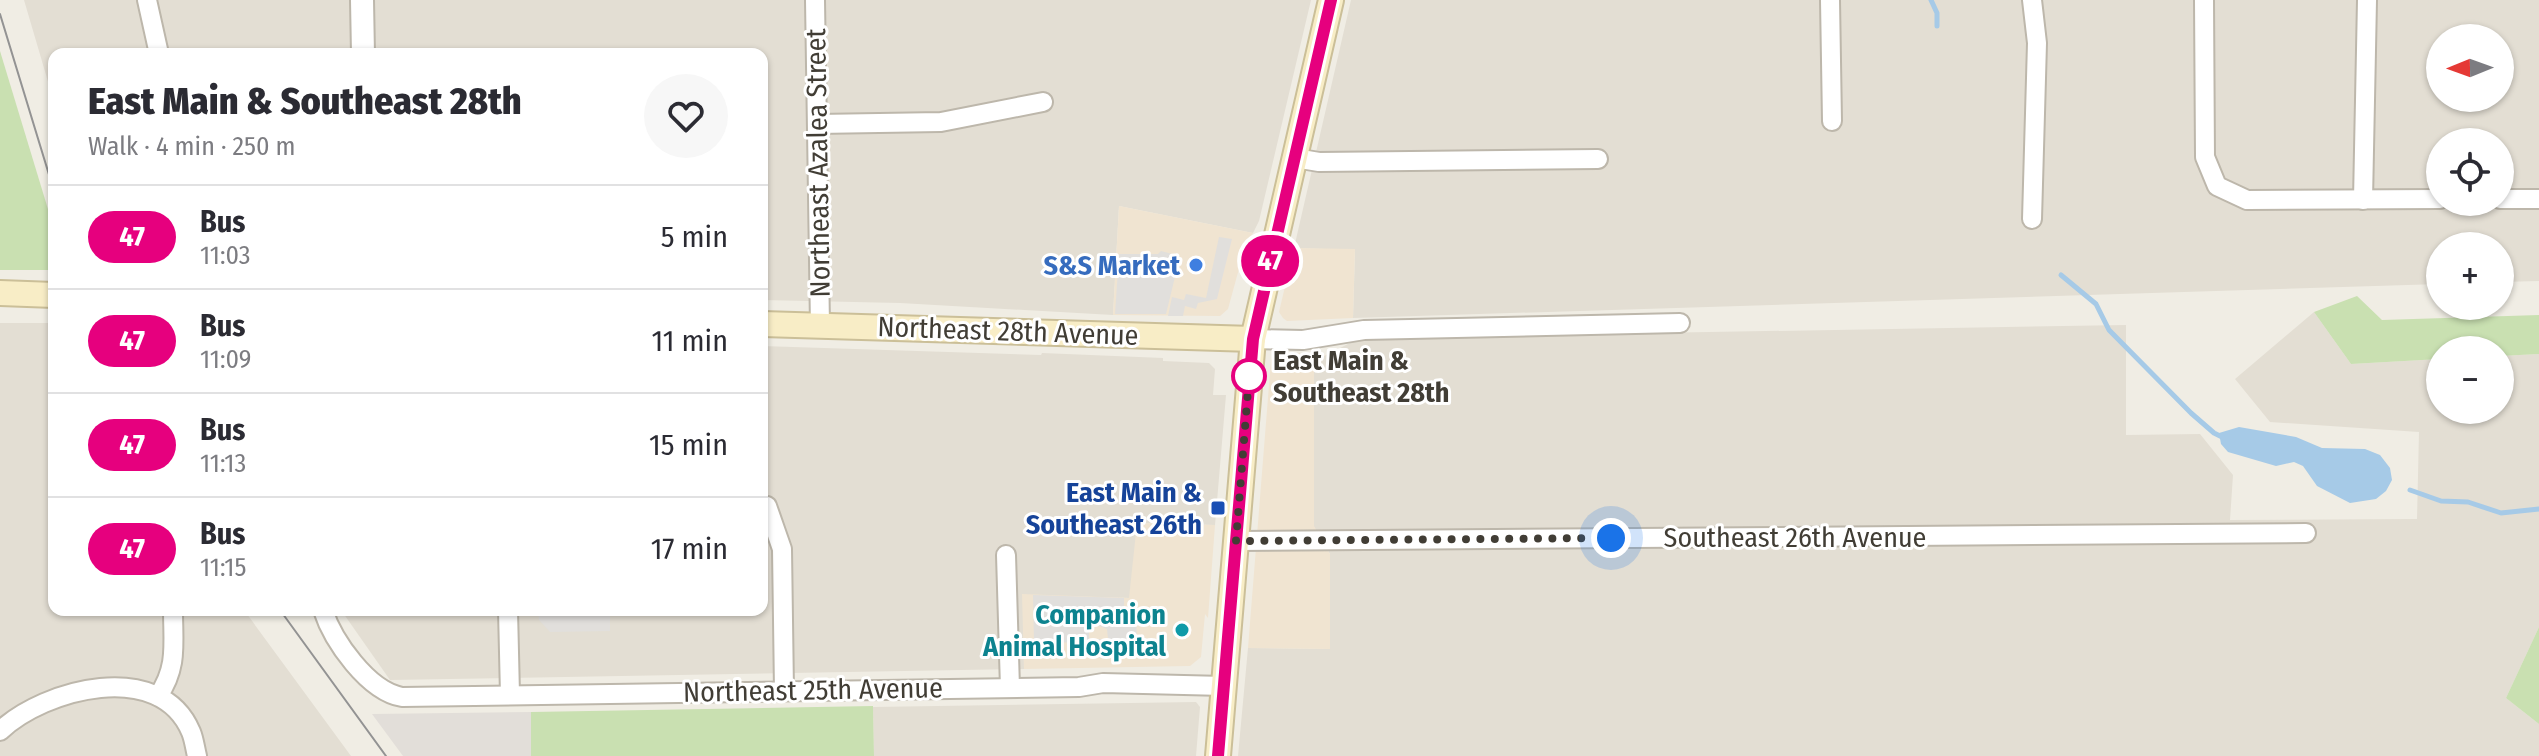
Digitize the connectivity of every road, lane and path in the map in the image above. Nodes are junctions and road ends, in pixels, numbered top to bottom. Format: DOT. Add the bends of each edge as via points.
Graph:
graph roads {
  1 [pos="147,0"];
  2 [pos="362,0"];
  3 [pos="815,0"];
  4 [pos="1331,0"];
  5 [pos="1830,0"];
  6 [pos="2032,0"];
  7 [pos="2204,0"];
  8 [pos="2367,0"];
  9 [pos="158,48"];
  10 [pos="363,48"];
  11 [pos="1043,102"];
  12 [pos="1832,121"];
  13 [pos="817,124"];
  14 [pos="1295,158"];
  15 [pos="1598,159"];
  16 [pos="2426,199"];
  17 [pos="2514,199"];
  18 [pos="2539,199"];
  19 [pos="2363,200"];
  20 [pos="2032,219"];
  21 [pos="0,293"];
  22 [pos="48,295"];
  23 [pos="1680,323"];
  24 [pos="768,324"];
  25 [pos="820,326"];
  26 [pos="1253,339"];
  27 [pos="768,509"];
  28 [pos="2306,533"];
  29 [pos="1236,541"];
  30 [pos="1006,555"];
  31 [pos="173,616"];
  32 [pos="325,616"];
  33 [pos="508,616"];
  34 [pos="1224,686"];
  35 [pos="1010,688"];
  36 [pos="784,691"];
  37 [pos="510,695"];
  38 [pos="158,696"];
  39 [pos="1,727"];
  40 [pos="197,756"];
  41 [pos="1218,756"];
  1 -- 9 [label="street"];
  2 -- 10 [label="street"];
  3 -- 13 [label="street, Northeast Azalea Street"];
  4 -- 14 [label="main road"];
  5 -- 12 [label="street"];
  6 -- 20 [label="street" via="2037,43"];
  7 -- 19 [label="street" via="2205,157 2217,186 2247,200"];
  8 -- 19 [label="street"];
  11 -- 13 [label="street" via="941,122"];
  13 -- 25 [label="street, Northeast Azalea Street"];
  14 -- 15 [label="street"];
  14 -- 26 [label="main road"];
  16 -- 19 [label="street"];
  17 -- 18 [label="street"];
  21 -- 22 [label="main road"];
  23 -- 26 [label="street" via="1364,330 1303,340"];
  24 -- 25 [label="main road, Northeast 28th Avenue"];
  25 -- 26 [label="main road, Northeast 28th Avenue"];
  26 -- 29 [label="main road"];
  27 -- 36 [label="street" via="782,549"];
  28 -- 29 [label="street, Southeast 26th Avenue"];
  29 -- 34 [label="main road"];
  30 -- 35 [label="street"];
  31 -- 38 [label="street" via="170,678"];
  32 -- 37 [label="street, Northeast 25th Avenue" via="372,683 393,695"];
  33 -- 37 [label="street"];
  34 -- 35 [label="street, Northeast 25th Avenue" via="1103,683"];
  34 -- 41 [label="main road"];
  35 -- 36 [label="street, Northeast 25th Avenue"];
  36 -- 37 [label="street, Northeast 25th Avenue"];
  38 -- 39 [label="street" via="124,688 85,688"];
  38 -- 40 [label="street" via="191,730"];
}
